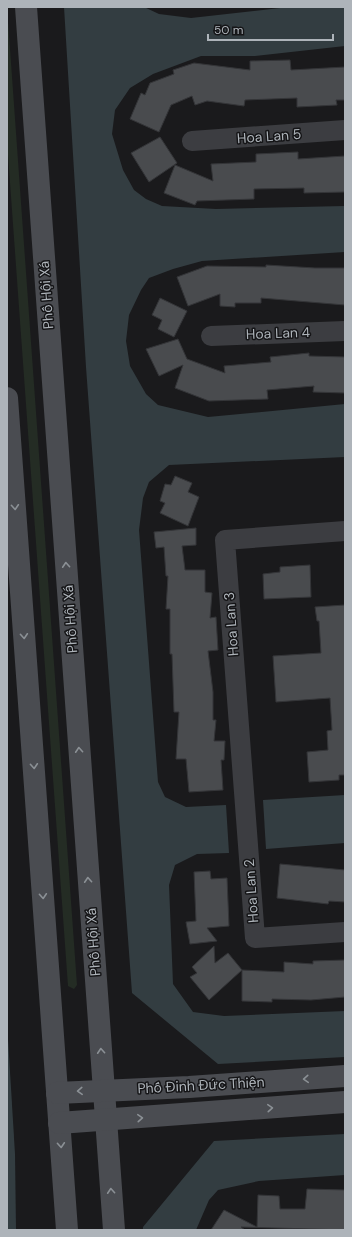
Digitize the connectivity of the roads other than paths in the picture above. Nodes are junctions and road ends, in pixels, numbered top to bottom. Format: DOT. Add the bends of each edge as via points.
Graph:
graph roads {
  1 [pos="26,7"];
  2 [pos="345,130"];
  3 [pos="192,141"];
  4 [pos="345,331"];
  5 [pos="211,336"];
  6 [pos="7,398"];
  7 [pos="345,531"];
  8 [pos="246,827"];
  9 [pos="345,932"];
  10 [pos="345,1076"];
  11 [pos="104,1090"];
  12 [pos="57,1092"];
  13 [pos="345,1102"];
  14 [pos="106,1120"];
  15 [pos="59,1123"];
  16 [pos="67,1230"];
  17 [pos="114,1230"];
  11 -- 1 [label="main road, Phố Hội Xá, one-way"];
  2 -- 3 [label="street, Hoa Lan 5"];
  4 -- 5 [label="street, Hoa Lan 4"];
  6 -- 12 [label="main road, one-way"];
  7 -- 8 [label="street, Hoa Lan 3" via="225,540"];
  8 -- 9 [label="street, Hoa Lan 2" via="255,938"];
  10 -- 11 [label="main road, Phố Đinh Đức Thiện, one-way"];
  11 -- 12 [label="main road, Phố Đinh Đức Thiện, one-way"];
  11 -- 14 [label="main road, Phố Hội Xá"];
  12 -- 15 [label="main road"];
  14 -- 13 [label="main road, Phố Đinh Đức Thiện, one-way"];
  14 -- 15 [label="main road, Phố Đinh Đức Thiện"];
  17 -- 14 [label="main road, Phố Hội Xá, one-way"];
  15 -- 16 [label="main road, one-way"];
}
